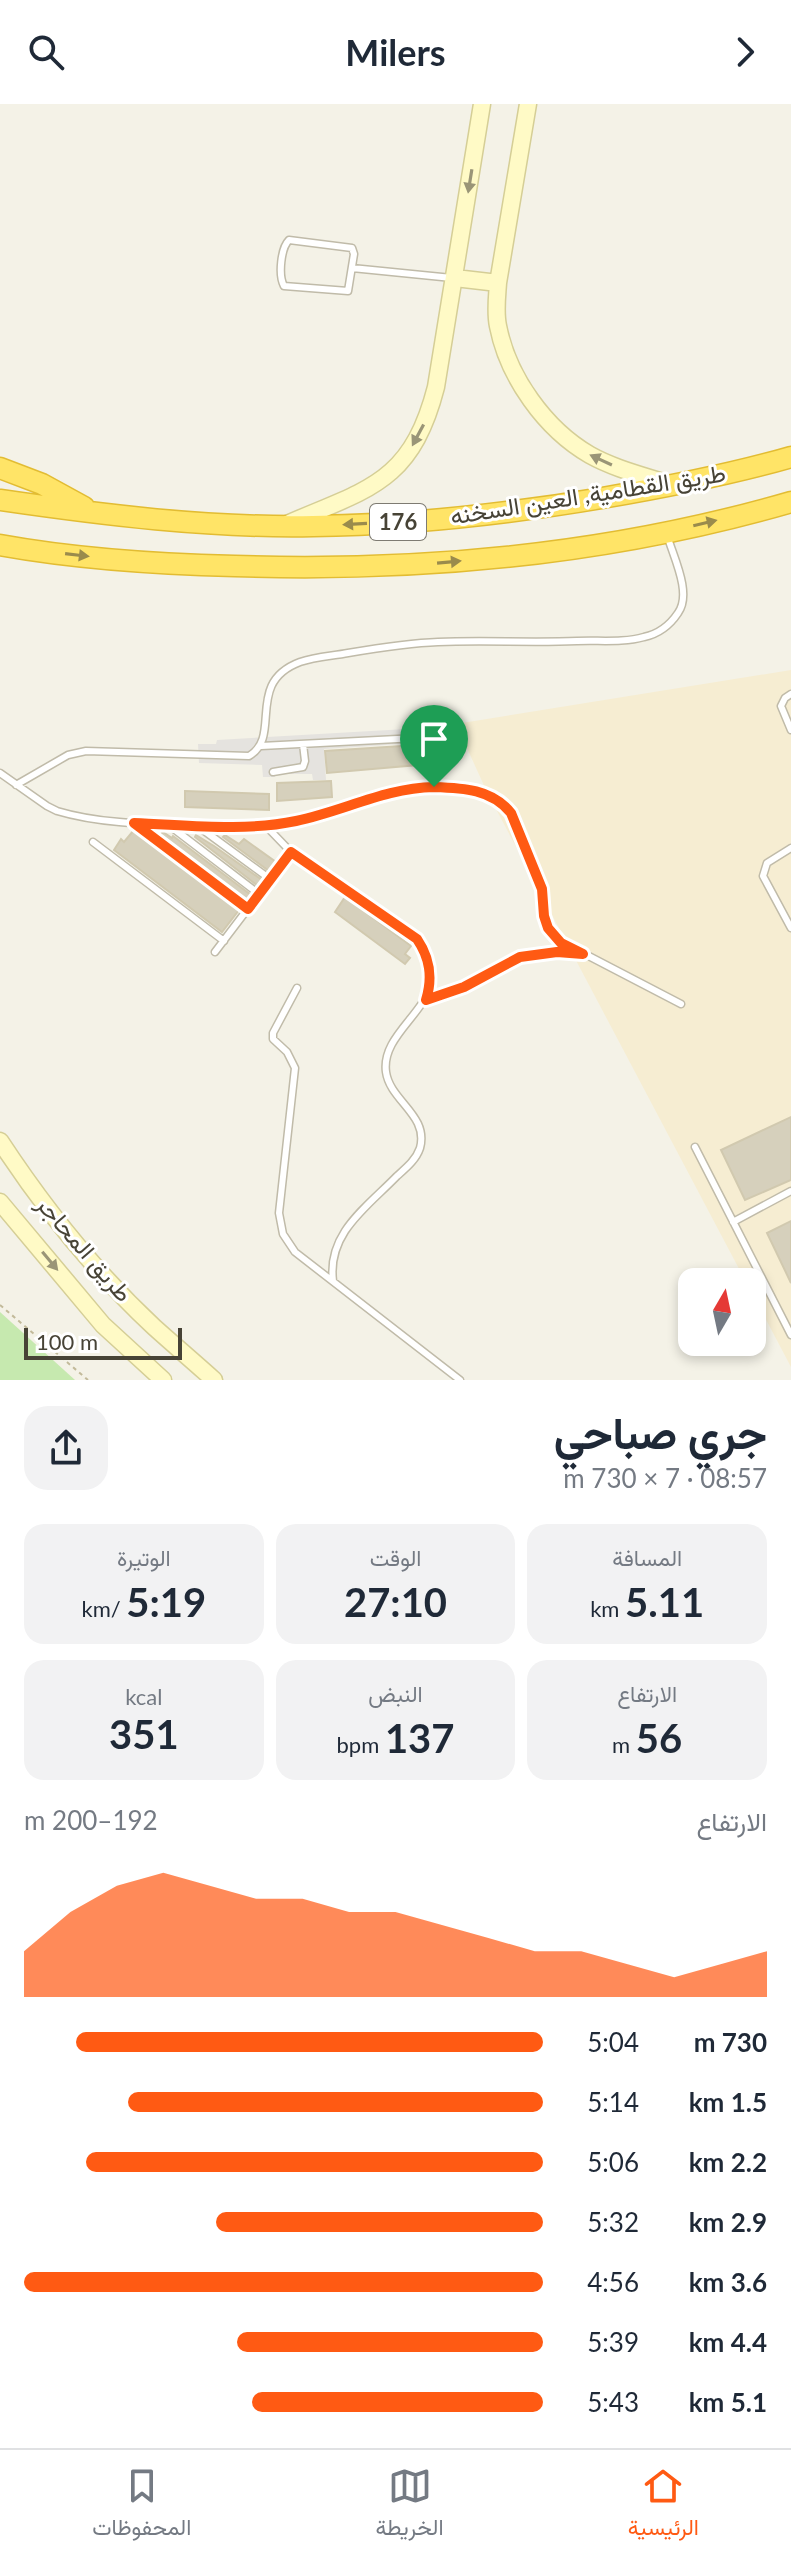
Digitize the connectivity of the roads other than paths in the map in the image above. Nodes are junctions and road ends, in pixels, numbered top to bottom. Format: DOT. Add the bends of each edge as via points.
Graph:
graph roads {
  1 [pos="482,104"];
  2 [pos="528,104"];
  3 [pos="352,268"];
  4 [pos="455,278"];
  5 [pos="498,283"];
  6 [pos="791,457"];
  7 [pos="0,468"];
  8 [pos="675,486"];
  9 [pos="0,500"];
  10 [pos="791,502"];
  11 [pos="91,511"];
  12 [pos="282,526"];
  13 [pos="666,532"];
  14 [pos="4,547"];
  15 [pos="791,694"];
  16 [pos="791,730"];
  17 [pos="303,744"];
  18 [pos="261,746"];
  19 [pos="273,772"];
  20 [pos="0,773"];
  21 [pos="16,785"];
  22 [pos="434,787"];
  23 [pos="134,823"];
  24 [pos="168,825"];
  25 [pos="198,826"];
  26 [pos="266,826"];
  27 [pos="93,842"];
  28 [pos="791,848"];
  29 [pos="291,852"];
  30 [pos="270,879"];
  31 [pos="259,894"];
  32 [pos="248,909"];
  33 [pos="791,928"];
  34 [pos="224,941"];
  35 [pos="215,952"];
  36 [pos="583,954"];
  37 [pos="297,988"];
  38 [pos="426,1000"];
  39 [pos="681,1004"];
  40 [pos="0,1141"];
  41 [pos="695,1147"];
  42 [pos="791,1191"];
  43 [pos="0,1202"];
  44 [pos="733,1222"];
  45 [pos="333,1281"];
  46 [pos="791,1335"];
  47 [pos="163,1380"];
  48 [pos="214,1380"];
  49 [pos="460,1380"];
  1 -- 4 [label="main road, one-way"];
  2 -- 5 [label="main road"];
  3 -- 3 [label="lane" via="349,247 289,240 281,282 286,287 346,292"];
  3 -- 4 [label="lane"];
  4 -- 5 [label="main road"];
  4 -- 12 [label="main road, one-way" via="436,387 412,446 393,471 368,490"];
  8 -- 5 [label="main road, one-way" via="591,455 549,421 527,393 503,344 496,310"];
  6 -- 8 [label="highway, طريق القطامية, العين السخنه / 176"];
  7 -- 11 [label="highway"];
  8 -- 12 [label="highway, طريق القطامية, العين السخنه / 176, one-way" via="433,521"];
  9 -- 11 [label="highway, طريق القطامية, العين السخنه / 176"];
  13 -- 10 [label="highway, طريق القطامية, العين السخنه / 176, one-way"];
  11 -- 12 [label="highway, طريق القطامية, العين السخنه / 176"];
  14 -- 13 [label="highway, طريق القطامية, العين السخنه / 176, one-way" via="170,564 296,568 415,565 533,554"];
  13 -- 18 [label="lane" via="683,598 679,613 658,632 624,639 410,644 300,662 269,690"];
  15 -- 16 [label="lane" via="781,706"];
  17 -- 18 [label="lane"];
  17 -- 19 [label="lane" via="303,767"];
  17 -- 22 [label="lane" via="417,738 432,753"];
  18 -- 21 [label="lane" via="242,757 86,751 68,755"];
  20 -- 21 [label="lane"];
  21 -- 23 [label="lane" via="66,814"];
  22 -- 26 [label="lane" via="386,793 322,815"];
  22 -- 36 [label="lane" via="479,792 505,805 542,889 548,928 561,943"];
  23 -- 24 [label="lane"];
  23 -- 32 [label="lane"];
  24 -- 25 [label="lane"];
  24 -- 31 [label="lane"];
  25 -- 26 [label="lane"];
  25 -- 30 [label="lane"];
  26 -- 29 [label="lane"];
  27 -- 34 [label="lane"];
  28 -- 33 [label="lane" via="767,863 763,876"];
  29 -- 30 [label="lane"];
  29 -- 38 [label="lane" via="417,939 430,968"];
  30 -- 31 [label="lane"];
  31 -- 32 [label="lane"];
  32 -- 34 [label="lane"];
  34 -- 35 [label="lane"];
  36 -- 38 [label="lane" via="520,957"];
  36 -- 39 [label="lane"];
  37 -- 45 [label="lane" via="273,1033 290,1056 295,1074 279,1220 290,1247"];
  38 -- 45 [label="lane" via="395,1038 386,1064 388,1082 417,1119 420,1147 411,1163 341,1234 333,1257"];
  40 -- 48 [label="main road, طريق المحاجر" via="93,1263"];
  41 -- 44 [label="lane"];
  42 -- 44 [label="lane"];
  43 -- 47 [label="main road, طريق المحاجر, one-way" via="103,1325"];
  44 -- 46 [label="lane"];
  45 -- 49 [label="lane"];
}
